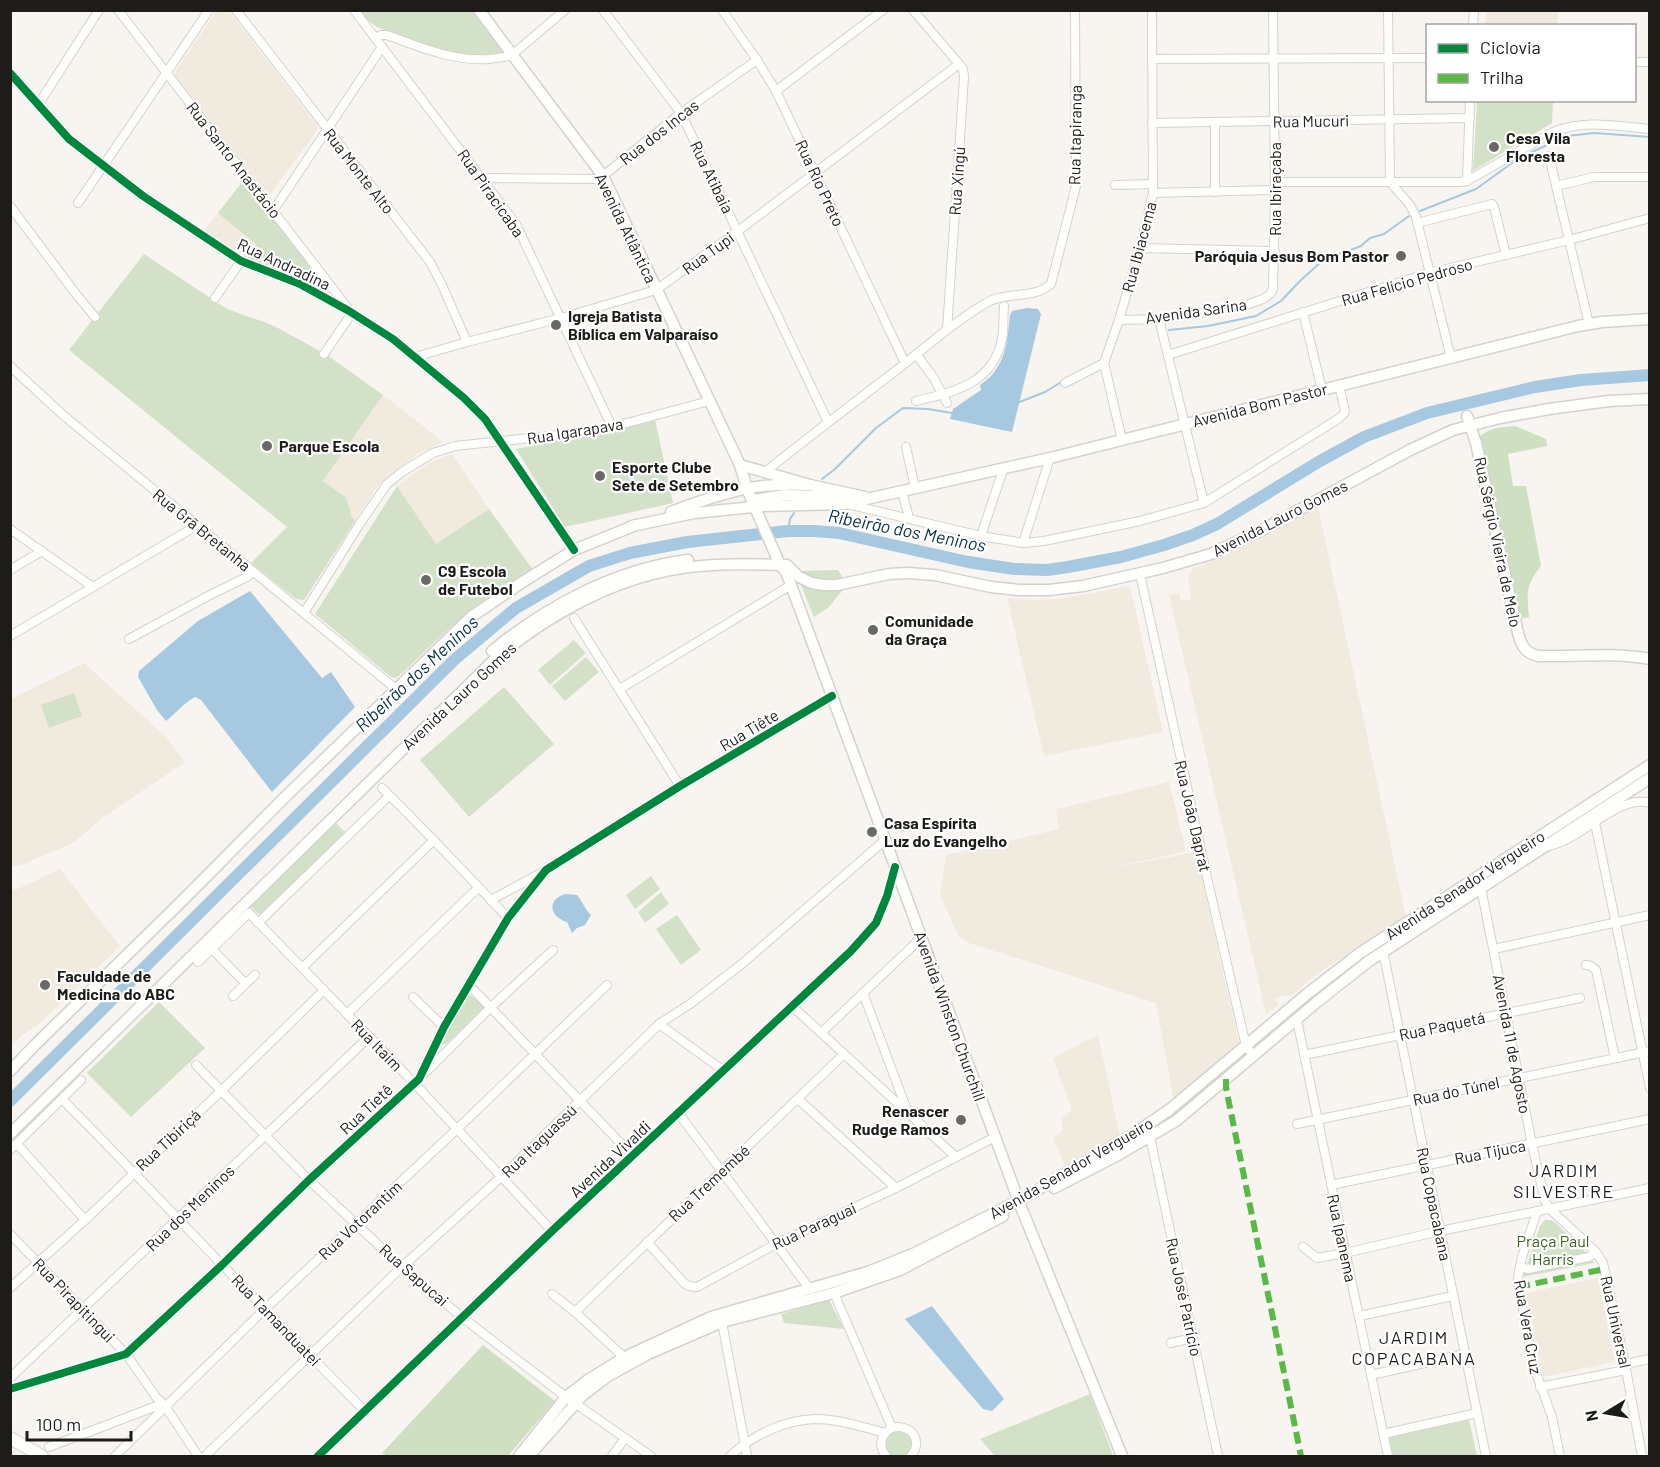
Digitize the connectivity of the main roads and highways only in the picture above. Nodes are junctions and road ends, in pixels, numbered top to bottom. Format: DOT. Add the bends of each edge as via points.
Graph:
graph roads {
  1 [pos="479,10"];
  2 [pos="1650,319"];
  3 [pos="1650,399"];
  4 [pos="1469,421"];
  5 [pos="740,465"];
  6 [pos="810,485"];
  7 [pos="751,488"];
  8 [pos="868,497"];
  9 [pos="758,503"];
  10 [pos="632,526"];
  11 [pos="781,560"];
  12 [pos="1650,659"];
  13 [pos="1650,765"];
  14 [pos="1650,778"];
  15 [pos="1650,786"];
  16 [pos="1627,793"];
  17 [pos="1478,884"];
  18 [pos="35,1045"];
  19 [pos="1250,1051"];
  20 [pos="10,1063"];
  21 [pos="10,1071"];
  22 [pos="10,1124"];
  23 [pos="13,1143"];
  24 [pos="1019,1204"];
  25 [pos="836,1281"];
  26 [pos="809,1288"];
  27 [pos="834,1293"];
  28 [pos="795,1302"];
  29 [pos="724,1318"];
  30 [pos="570,1400"];
  31 [pos="10,1429"];
  32 [pos="10,1438"];
  33 [pos="28,1447"];
  34 [pos="45,1452"];
  35 [pos="519,1456"];
  36 [pos="529,1456"];
  37 [pos="1122,1456"];
  1 -- 5 [label="main road, Avenida Atlântica" via="603,176"];
  2 -- 8 [label="main road, Avenida Bom Pastor" via="1588,324 1050,459"];
  3 -- 4 [label="main road, Avenida Lauro Gomes"];
  4 -- 11 [label="main road, Avenida Lauro Gomes" via="1232,545 1190,561 1072,588 1004,589 907,573 824,585 799,577"];
  4 -- 12 [label="main road, Rua Sérgio Vieira de Melo" via="1524,648 1538,656 1604,654"];
  5 -- 6 [label="main road, Avenida Bom Pastor"];
  5 -- 7 [label="main road, Avenida Atlântica"];
  6 -- 7 [label="main road, Avenida Bom Pastor"];
  6 -- 8 [label="main road, Avenida Bom Pastor"];
  7 -- 9 [label="main road, Avenida Atlântica"];
  7 -- 10 [label="main road, Avenida Bom Pastor"];
  8 -- 9 [label="main road, Avenida Bom Pastor" via="844,504"];
  8 -- 9 [label="main road" via="785,495"];
  9 -- 10 [label="main road"];
  9 -- 11 [label="main road, Avenida Atlântica"];
  10 -- 18 [label="main road" via="574,550 471,617"];
  11 -- 22 [label="main road, Avenida Lauro Gomes" via="688,560 646,568 588,590 518,631 487,656"];
  11 -- 23 [label="main road, Avenida Lauro Gomes" via="692,567 649,575 592,597 527,634 490,663"];
  11 -- 24 [label="main road, Avenida Winston Churchill"];
  13 -- 17 [label="main road, Avenida Senador Vergueiro"];
  14 -- 16 [label="main road, Avenida Senador Vergueiro"];
  15 -- 16 [label="main road"];
  16 -- 17 [label="main road, Avenida Senador Vergueiro"];
  17 -- 19 [label="main road, Avenida Senador Vergueiro"];
  17 -- 19 [label="main road, Avenida Senador Vergueiro" via="1351,960 1307,994"];
  18 -- 20 [label="main road"];
  18 -- 21 [label="main road"];
  19 -- 24 [label="main road, Avenida Senador Vergueiro" via="1141,1129"];
  19 -- 24 [label="main road, Avenida Senador Vergueiro" via="1185,1114 1150,1137"];
  24 -- 25 [label="main road, Avenida Senador Vergueiro" via="913,1254"];
  24 -- 27 [label="main road, Avenida Senador Vergueiro" via="900,1270"];
  24 -- 37 [label="main road, Avenida Winston Churchill"];
  25 -- 26 [label="main road, Avenida Senador Vergueiro"];
  25 -- 27 [label="main road"];
  26 -- 28 [label="main road"];
  26 -- 29 [label="main road, Avenida Senador Vergueiro"];
  27 -- 28 [label="main road, Avenida Senador Vergueiro"];
  28 -- 29 [label="main road, Avenida Senador Vergueiro"];
  29 -- 30 [label="main road, Avenida Senador Vergueiro" via="628,1360"];
  30 -- 35 [label="main road, Avenida Senador Vergueiro"];
  30 -- 36 [label="main road, Avenida Senador Vergueiro"];
  31 -- 33 [label="highway"];
  32 -- 33 [label="highway"];
  33 -- 34 [label="highway"];
}
